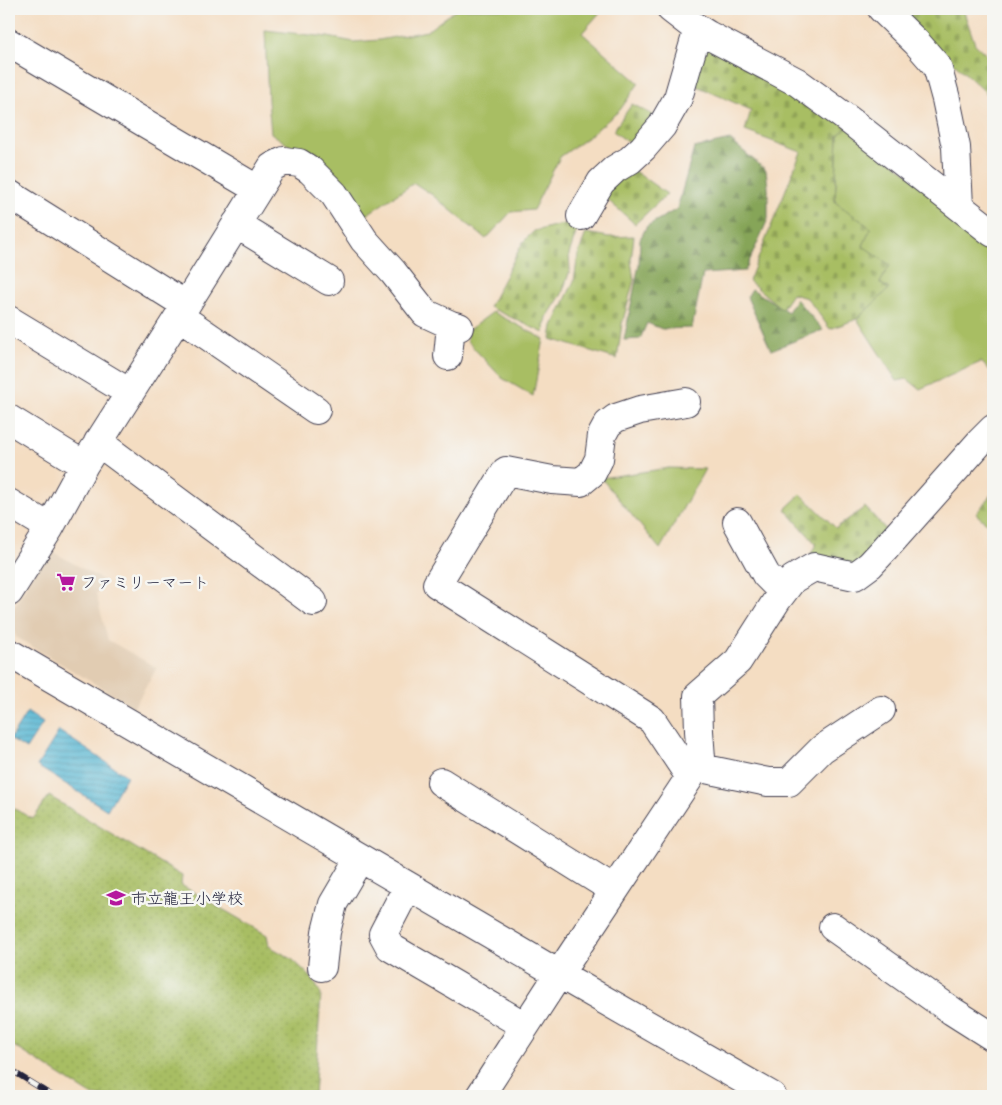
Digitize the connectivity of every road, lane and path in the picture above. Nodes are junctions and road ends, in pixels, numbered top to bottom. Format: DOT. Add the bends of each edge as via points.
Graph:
graph roads {
  1 [pos="882,9"];
  2 [pos="688,17"];
  3 [pos="9,43"];
  4 [pos="257,189"];
  5 [pos="9,194"];
  6 [pos="959,206"];
  7 [pos="581,216"];
  8 [pos="236,224"];
  9 [pos="993,232"];
  10 [pos="329,281"];
  11 [pos="183,310"];
  12 [pos="9,320"];
  13 [pos="448,356"];
  14 [pos="130,394"];
  15 [pos="686,402"];
  16 [pos="316,410"];
  17 [pos="9,419"];
  18 [pos="993,429"];
  19 [pos="98,442"];
  20 [pos="84,465"];
  21 [pos="9,503"];
  22 [pos="737,522"];
  23 [pos="49,529"];
  24 [pos="9,592"];
  25 [pos="783,592"];
  26 [pos="313,602"];
  27 [pos="9,653"];
  28 [pos="881,710"];
  29 [pos="693,772"];
  30 [pos="441,782"];
  31 [pos="360,858"];
  32 [pos="408,886"];
  33 [pos="614,890"];
  34 [pos="833,927"];
  35 [pos="322,967"];
  36 [pos="558,974"];
  37 [pos="525,1026"];
  38 [pos="993,1036"];
  39 [pos="480,1096"];
  40 [pos="772,1096"];
  1 -- 6 [label="street" via="937,66 956,147"];
  2 -- 6 [label="street" via="797,82"];
  2 -- 7 [label="street" via="678,98 662,126 644,148 601,182"];
  3 -- 4 [label="street"];
  4 -- 8 [label="street"];
  4 -- 13 [label="street" via="272,167 284,161 299,163 310,170 334,194 364,240 425,313 455,326"];
  5 -- 11 [label="street"];
  6 -- 9 [label="street"];
  8 -- 10 [label="street"];
  8 -- 11 [label="street"];
  11 -- 14 [label="street"];
  11 -- 16 [label="street"];
  12 -- 14 [label="street"];
  14 -- 19 [label="street"];
  15 -- 29 [label="street" via="640,410 608,424 602,435 599,459 592,473 581,482 506,471 437,584 652,720"];
  17 -- 20 [label="street"];
  18 -- 25 [label="street" via="870,565 855,576 814,567 793,579"];
  19 -- 20 [label="street"];
  19 -- 26 [label="street"];
  20 -- 23 [label="street"];
  21 -- 23 [label="street"];
  22 -- 25 [label="street" via="766,575"];
  23 -- 24 [label="street"];
  25 -- 29 [label="street" via="738,661 698,696 701,758"];
  27 -- 31 [label="street"];
  28 -- 29 [label="street" via="822,749 789,782"];
  29 -- 33 [label="street"];
  30 -- 33 [label="street"];
  31 -- 32 [label="street"];
  31 -- 35 [label="street" via="332,904"];
  32 -- 36 [label="street"];
  32 -- 37 [label="street" via="384,934 390,947"];
  33 -- 36 [label="street"];
  34 -- 38 [label="street" via="952,1012"];
  36 -- 37 [label="street"];
  36 -- 40 [label="street"];
  37 -- 39 [label="street"];
}
